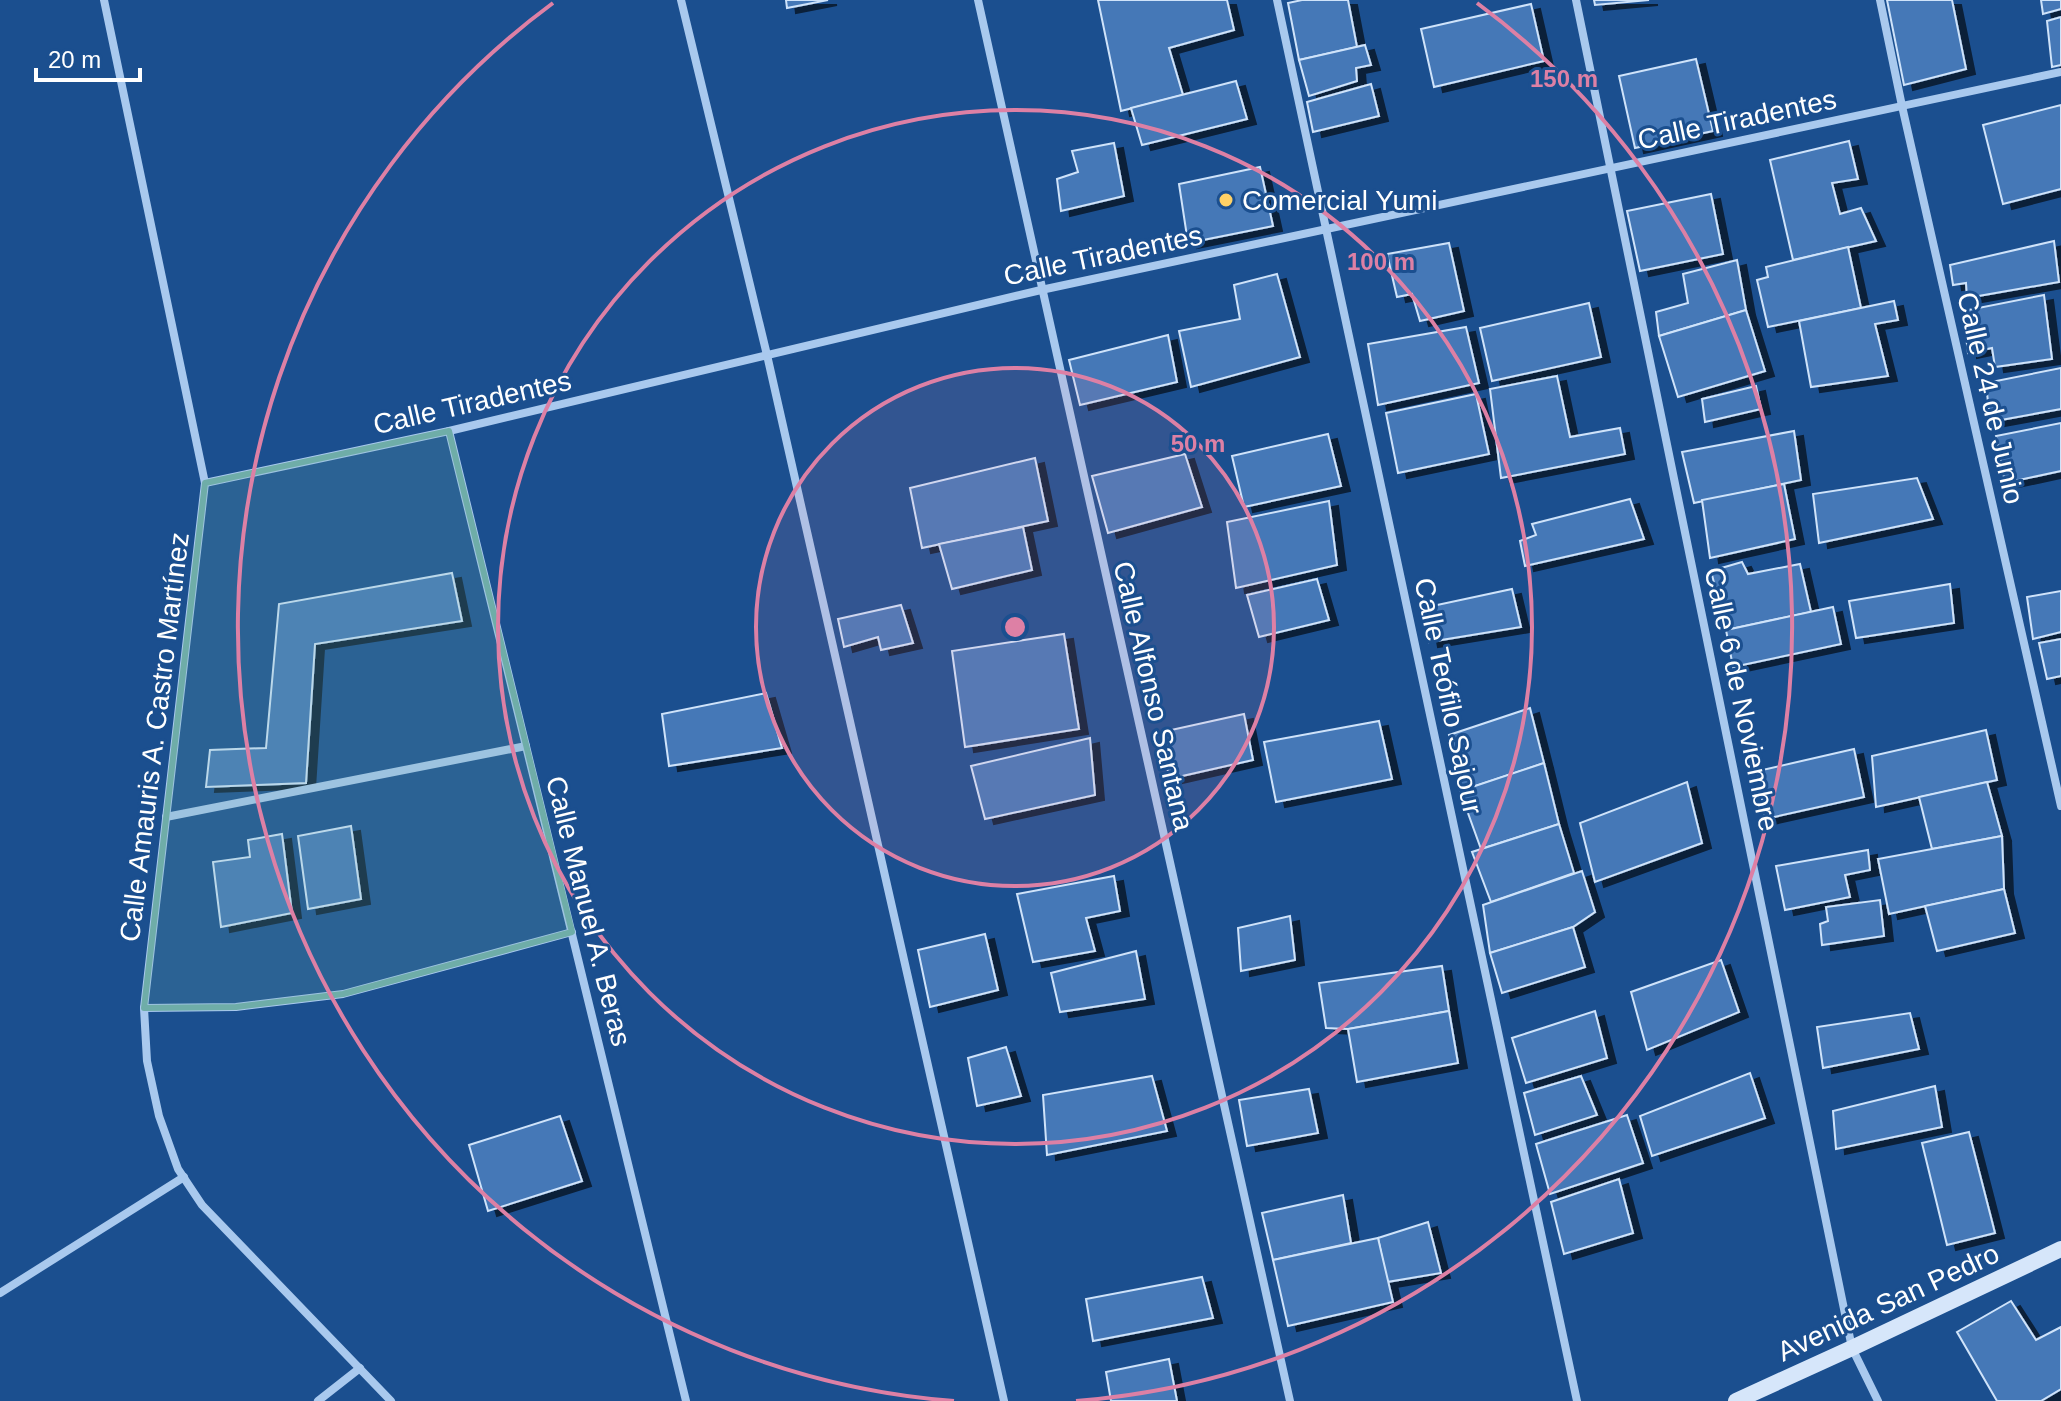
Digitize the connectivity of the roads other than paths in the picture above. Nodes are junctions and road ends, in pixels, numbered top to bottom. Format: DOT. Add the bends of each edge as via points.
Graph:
graph roads {
  1 [pos="104,0"];
  2 [pos="681,0"];
  3 [pos="978,0"];
  4 [pos="1277,0"];
  5 [pos="1576,0"];
  6 [pos="1880,0"];
  7 [pos="2061,72"];
  8 [pos="1902,106"];
  9 [pos="1611,168"];
  10 [pos="1327,229"];
  11 [pos="1041,290"];
  12 [pos="767,355"];
  13 [pos="449,431"];
  14 [pos="205,483"];
  15 [pos="526,746"];
  16 [pos="2061,806"];
  17 [pos="166,817"];
  18 [pos="572,932"];
  19 [pos="144,1008"];
  20 [pos="184,1177"];
  21 [pos="2061,1249"];
  22 [pos="0,1293"];
  23 [pos="1852,1348"];
  24 [pos="360,1368"];
  25 [pos="318,1401"];
  26 [pos="391,1401"];
  27 [pos="686,1401"];
  28 [pos="1004,1401"];
  29 [pos="1290,1401"];
  30 [pos="1577,1401"];
  31 [pos="1736,1401"];
  32 [pos="1878,1401"];
  1 -- 14 [label="street, Calle Amauris A. Castro Martínez"];
  2 -- 12 [label="street"];
  3 -- 11 [label="street, Calle Alfonso Santana"];
  4 -- 10 [label="street, Calle Teófilo Sajour"];
  5 -- 9 [label="street, Calle 6 de Noviembre"];
  6 -- 8 [label="street, Calle 24 de Junio"];
  7 -- 8 [label="street, Calle Tiradentes"];
  8 -- 9 [label="street, Calle Tiradentes"];
  8 -- 16 [label="street, Calle 24 de Junio"];
  9 -- 10 [label="street, Calle Tiradentes"];
  9 -- 23 [label="street, Calle 6 de Noviembre"];
  10 -- 11 [label="street, Calle Tiradentes"];
  10 -- 30 [label="street, Calle Teófilo Sajour"];
  11 -- 12 [label="street, Calle Tiradentes"];
  11 -- 29 [label="street, Calle Alfonso Santana"];
  12 -- 13 [label="street, Calle Tiradentes"];
  12 -- 28 [label="street"];
  13 -- 14 [label="street, Calle Tiradentes"];
  13 -- 15 [label="street, Calle Manuel A. Beras"];
  14 -- 17 [label="street, Calle Amauris A. Castro Martínez"];
  15 -- 17 [label="street"];
  15 -- 18 [label="street, Calle Manuel A. Beras"];
  17 -- 19 [label="street, Calle Amauris A. Castro Martínez"];
  18 -- 19 [label="street" via="343,994 236,1007"];
  18 -- 27 [label="street, Calle Manuel A. Beras"];
  19 -- 20 [label="street, Calle Amauris A. Castro Martínez" via="147,1061 159,1116"];
  20 -- 22 [label="street"];
  20 -- 24 [label="street, Calle Amauris A. Castro Martínez" via="202,1205"];
  21 -- 23 [label="street, Avenida San Pedro"];
  23 -- 31 [label="street, Avenida San Pedro"];
  23 -- 32 [label="street, Calle 6 de Noviembre"];
  24 -- 25 [label="street"];
  24 -- 26 [label="street, Calle Amauris A. Castro Martínez"];
}
